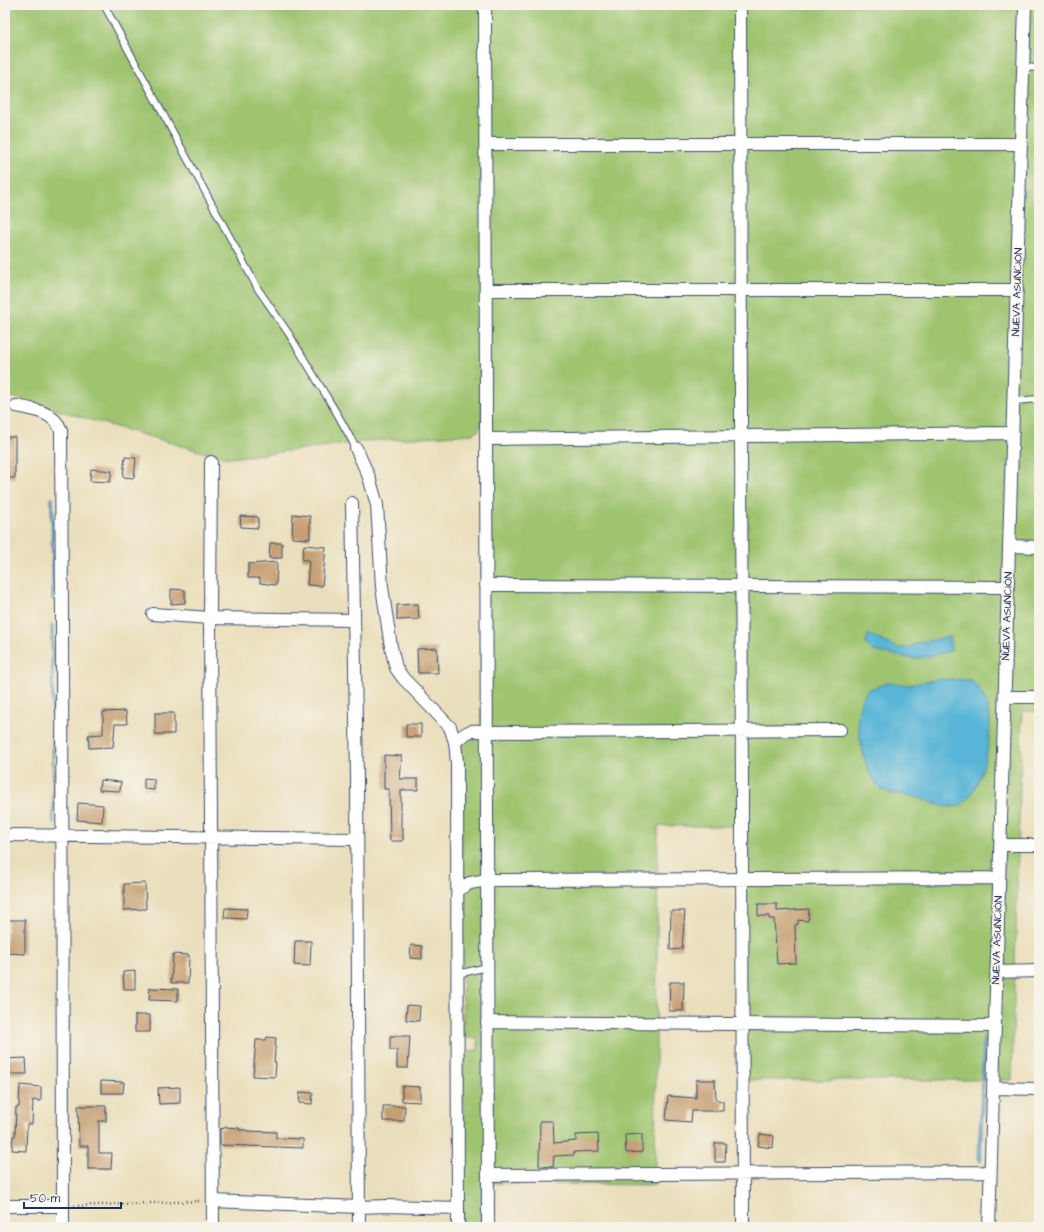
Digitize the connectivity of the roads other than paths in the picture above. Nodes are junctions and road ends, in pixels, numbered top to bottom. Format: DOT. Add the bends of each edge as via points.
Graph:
graph roads {
  1 [pos="104,5"];
  2 [pos="485,5"];
  3 [pos="740,5"];
  4 [pos="1025,5"];
  5 [pos="1023,67"];
  6 [pos="1039,68"];
  7 [pos="486,144"];
  8 [pos="741,144"];
  9 [pos="1021,144"];
  10 [pos="486,290"];
  11 [pos="741,290"];
  12 [pos="1017,290"];
  13 [pos="1039,399"];
  14 [pos="1014,401"];
  15 [pos="16,406"];
  16 [pos="1013,433"];
  17 [pos="741,436"];
  18 [pos="486,439"];
  19 [pos="356,448"];
  20 [pos="211,462"];
  21 [pos="352,503"];
  22 [pos="1009,546"];
  23 [pos="1039,547"];
  24 [pos="486,585"];
  25 [pos="742,586"];
  26 [pos="1008,587"];
  27 [pos="153,614"];
  28 [pos="210,618"];
  29 [pos="354,620"];
  30 [pos="1039,696"];
  31 [pos="1005,697"];
  32 [pos="742,730"];
  33 [pos="840,730"];
  34 [pos="487,732"];
  35 [pos="455,742"];
  36 [pos="5,835"];
  37 [pos="62,836"];
  38 [pos="212,837"];
  39 [pos="358,839"];
  40 [pos="1000,845"];
  41 [pos="1039,845"];
  42 [pos="999,878"];
  43 [pos="742,879"];
  44 [pos="487,880"];
  45 [pos="458,890"];
  46 [pos="487,967"];
  47 [pos="1039,971"];
  48 [pos="996,972"];
  49 [pos="458,974"];
  50 [pos="487,1022"];
  51 [pos="742,1024"];
  52 [pos="995,1026"];
  53 [pos="993,1088"];
  54 [pos="1039,1089"];
  55 [pos="990,1172"];
  56 [pos="743,1173"];
  57 [pos="488,1175"];
  58 [pos="213,1201"];
  59 [pos="5,1206"];
  60 [pos="63,1206"];
  61 [pos="359,1207"];
  62 [pos="458,1208"];
  63 [pos="63,1227"];
  64 [pos="213,1227"];
  65 [pos="359,1227"];
  66 [pos="458,1227"];
  67 [pos="488,1227"];
  68 [pos="743,1227"];
  69 [pos="989,1227"];
  1 -- 19 [label="lane" via="258,289 289,334"];
  2 -- 7 [label="street"];
  3 -- 8 [label="street"];
  4 -- 5 [label="street, NUEVA ASUNCIÓN"];
  5 -- 6 [label="lane"];
  5 -- 9 [label="street, NUEVA ASUNCIÓN"];
  7 -- 8 [label="street"];
  7 -- 10 [label="street"];
  8 -- 9 [label="street"];
  8 -- 11 [label="street"];
  9 -- 12 [label="street, NUEVA ASUNCIÓN"];
  10 -- 11 [label="street"];
  10 -- 18 [label="street"];
  11 -- 12 [label="street"];
  11 -- 17 [label="street"];
  12 -- 14 [label="street, NUEVA ASUNCIÓN"];
  13 -- 14 [label="lane"];
  14 -- 16 [label="street, NUEVA ASUNCIÓN"];
  15 -- 37 [label="street" via="38,410 54,420 60,430"];
  16 -- 17 [label="street"];
  16 -- 22 [label="street, NUEVA ASUNCIÓN"];
  17 -- 18 [label="street"];
  17 -- 25 [label="street"];
  18 -- 24 [label="street"];
  19 -- 35 [label="street" via="369,477 377,505 382,587 396,668 450,727"];
  20 -- 28 [label="street"];
  21 -- 29 [label="street"];
  22 -- 23 [label="street"];
  22 -- 26 [label="street, NUEVA ASUNCIÓN"];
  24 -- 25 [label="street"];
  24 -- 34 [label="street"];
  25 -- 26 [label="street"];
  25 -- 32 [label="street"];
  26 -- 31 [label="street, NUEVA ASUNCIÓN"];
  27 -- 28 [label="street"];
  28 -- 29 [label="street"];
  28 -- 38 [label="street"];
  29 -- 39 [label="street"];
  30 -- 31 [label="street"];
  31 -- 40 [label="street, NUEVA ASUNCIÓN"];
  32 -- 33 [label="street"];
  32 -- 34 [label="street"];
  32 -- 43 [label="street"];
  34 -- 35 [label="street" via="466,732"];
  34 -- 44 [label="street"];
  35 -- 45 [label="street"];
  36 -- 37 [label="street"];
  37 -- 38 [label="street"];
  37 -- 60 [label="street"];
  38 -- 39 [label="street"];
  38 -- 58 [label="street"];
  39 -- 61 [label="street"];
  40 -- 41 [label="street"];
  40 -- 42 [label="street, NUEVA ASUNCIÓN"];
  42 -- 43 [label="street"];
  42 -- 48 [label="street, NUEVA ASUNCIÓN"];
  43 -- 44 [label="street"];
  43 -- 51 [label="street"];
  44 -- 45 [label="street" via="470,882"];
  44 -- 46 [label="street"];
  45 -- 49 [label="street"];
  46 -- 49 [label="lane"];
  46 -- 50 [label="street"];
  47 -- 48 [label="street"];
  48 -- 52 [label="street, NUEVA ASUNCIÓN"];
  49 -- 62 [label="street"];
  50 -- 51 [label="street"];
  50 -- 57 [label="street"];
  51 -- 52 [label="street"];
  51 -- 56 [label="street"];
  52 -- 53 [label="street, NUEVA ASUNCIÓN"];
  53 -- 54 [label="street"];
  53 -- 55 [label="street, NUEVA ASUNCIÓN"];
  55 -- 56 [label="street"];
  55 -- 69 [label="street, NUEVA ASUNCIÓN"];
  56 -- 57 [label="street"];
  56 -- 68 [label="street"];
  57 -- 67 [label="street"];
  58 -- 61 [label="street"];
  58 -- 64 [label="street"];
  59 -- 60 [label="street"];
  60 -- 63 [label="street"];
  61 -- 62 [label="street"];
  61 -- 65 [label="street"];
  62 -- 66 [label="street"];
}
